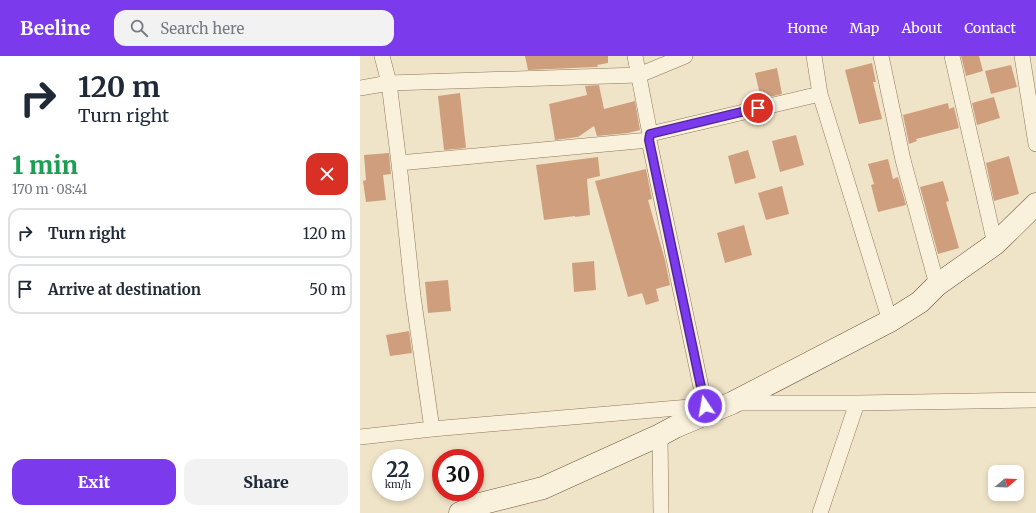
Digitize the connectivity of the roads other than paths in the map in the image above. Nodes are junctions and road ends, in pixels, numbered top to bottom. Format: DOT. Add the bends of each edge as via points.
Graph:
graph roads {
  1 [pos="382,56"];
  2 [pos="635,56"];
  3 [pos="685,56"];
  4 [pos="814,56"];
  5 [pos="881,56"];
  6 [pos="952,56"];
  7 [pos="1022,56"];
  8 [pos="639,75"];
  9 [pos="389,83"];
  10 [pos="360,88"];
  11 [pos="820,94"];
  12 [pos="649,137"];
  13 [pos="1036,144"];
  14 [pos="399,163"];
  15 [pos="1036,204"];
  16 [pos="995,244"];
  17 [pos="937,286"];
  18 [pos="890,321"];
  19 [pos="1036,400"];
  20 [pos="732,403"];
  21 [pos="857,403"];
  22 [pos="705,406"];
  23 [pos="432,429"];
  24 [pos="660,435"];
  25 [pos="360,437"];
  26 [pos="460,513"];
  27 [pos="660,513"];
  28 [pos="820,513"];
  1 -- 9 [label="street"];
  2 -- 8 [label="street"];
  3 -- 8 [label="street"];
  4 -- 11 [label="street"];
  5 -- 17 [label="street" via="903,160"];
  6 -- 16 [label="street"];
  7 -- 13 [label="street"];
  8 -- 9 [label="street"];
  8 -- 12 [label="street"];
  9 -- 10 [label="street"];
  9 -- 14 [label="street"];
  11 -- 12 [label="street"];
  11 -- 18 [label="street"];
  12 -- 14 [label="street"];
  12 -- 22 [label="street"];
  14 -- 23 [label="street" via="413,296"];
  15 -- 16 [label="main road"];
  16 -- 17 [label="main road"];
  17 -- 18 [label="main road" via="920,302"];
  18 -- 20 [label="main road"];
  19 -- 21 [label="street"];
  20 -- 21 [label="street"];
  20 -- 22 [label="street"];
  20 -- 24 [label="main road"];
  21 -- 28 [label="street"];
  22 -- 23 [label="street"];
  23 -- 25 [label="street"];
  24 -- 26 [label="main road" via="543,488 480,504"];
  24 -- 27 [label="street"];
}
